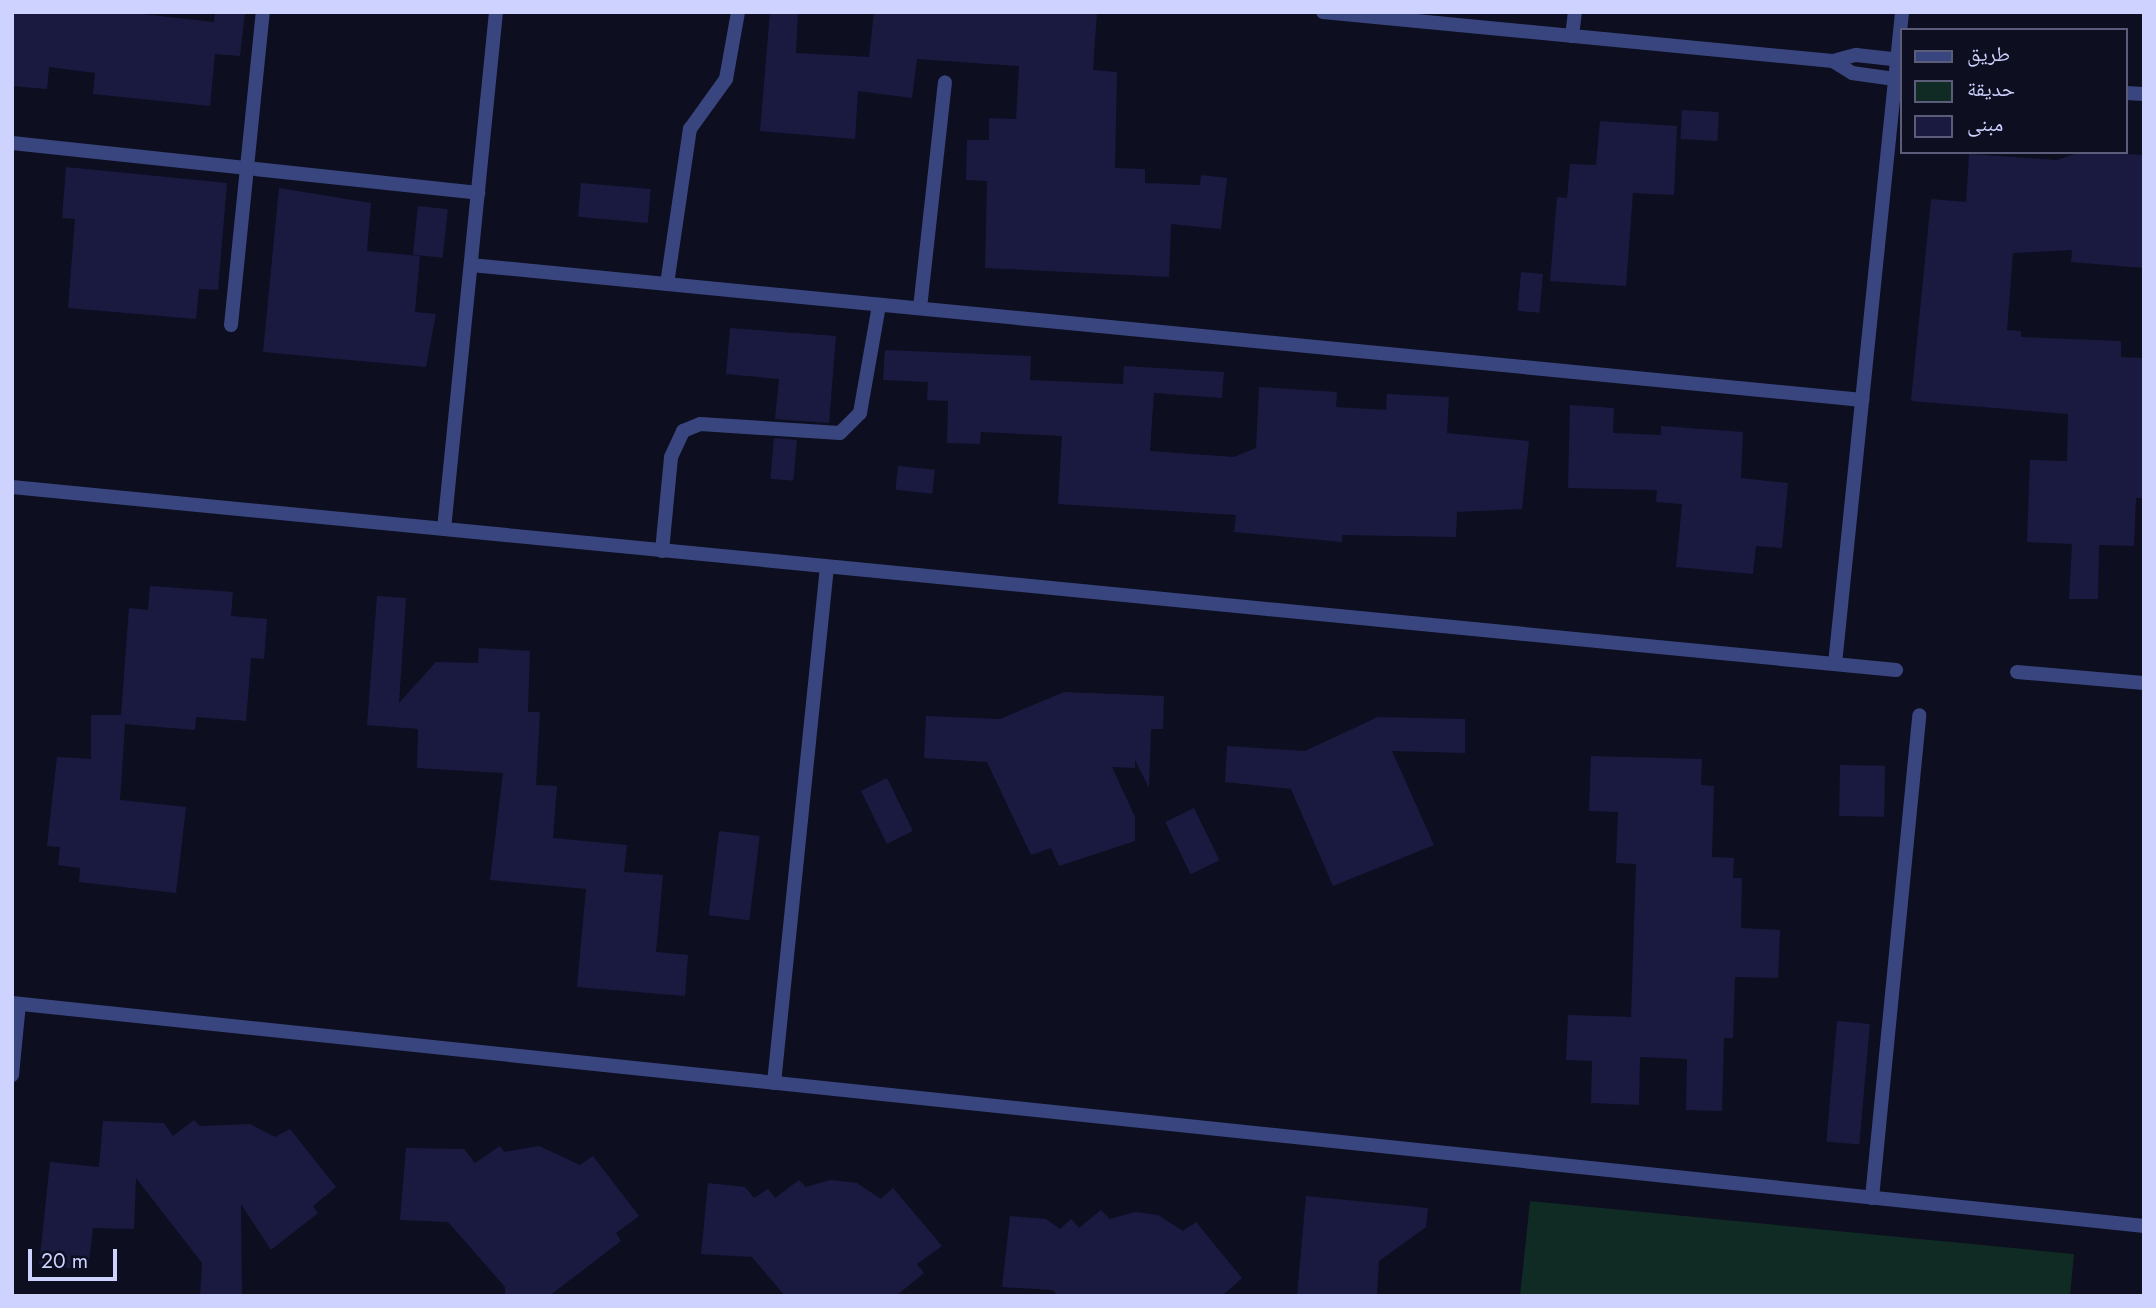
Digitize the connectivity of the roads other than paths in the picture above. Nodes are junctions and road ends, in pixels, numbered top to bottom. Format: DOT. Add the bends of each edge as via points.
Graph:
graph roads {
  1 [pos="263,12"];
  2 [pos="496,12"];
  3 [pos="738,12"];
  4 [pos="1323,12"];
  5 [pos="1574,12"];
  6 [pos="1572,36"];
  7 [pos="1899,59"];
  8 [pos="1833,61"];
  9 [pos="1898,80"];
  10 [pos="945,82"];
  11 [pos="12,143"];
  12 [pos="247,169"];
  13 [pos="478,193"];
  14 [pos="471,265"];
  15 [pos="667,284"];
  16 [pos="879,304"];
  17 [pos="920,308"];
  18 [pos="231,325"];
  19 [pos="1862,400"];
  20 [pos="12,487"];
  21 [pos="444,529"];
  22 [pos="662,551"];
  23 [pos="827,567"];
  24 [pos="1835,664"];
  25 [pos="1896,670"];
  26 [pos="2017,672"];
  27 [pos="2144,683"];
  28 [pos="1919,715"];
  29 [pos="16,1004"];
  30 [pos="12,1075"];
  31 [pos="774,1083"];
  32 [pos="1872,1198"];
  33 [pos="2144,1226"];
  1 -- 12 [label="street"];
  2 -- 13 [label="street"];
  3 -- 15 [label="street" via="726,79 690,130"];
  4 -- 6 [label="street"];
  5 -- 6 [label="street"];
  6 -- 8 [label="street"];
  7 -- 8 [label="street" via="1856,55"];
  7 -- 9 [label="street"];
  8 -- 9 [label="street" via="1852,72"];
  9 -- 19 [label="street"];
  10 -- 17 [label="street"];
  11 -- 12 [label="street"];
  12 -- 13 [label="street"];
  12 -- 18 [label="street"];
  13 -- 14 [label="street"];
  14 -- 15 [label="street"];
  14 -- 21 [label="street"];
  15 -- 16 [label="street"];
  16 -- 17 [label="street"];
  16 -- 22 [label="street" via="860,413 840,433 700,424 683,431 671,457"];
  17 -- 19 [label="street"];
  19 -- 24 [label="street"];
  20 -- 21 [label="street"];
  21 -- 22 [label="street"];
  22 -- 23 [label="street"];
  23 -- 24 [label="street"];
  23 -- 31 [label="street"];
  24 -- 25 [label="street"];
  26 -- 27 [label="street"];
  28 -- 32 [label="street"];
  29 -- 30 [label="street"];
  29 -- 31 [label="street"];
  31 -- 32 [label="street"];
  32 -- 33 [label="street"];
}
